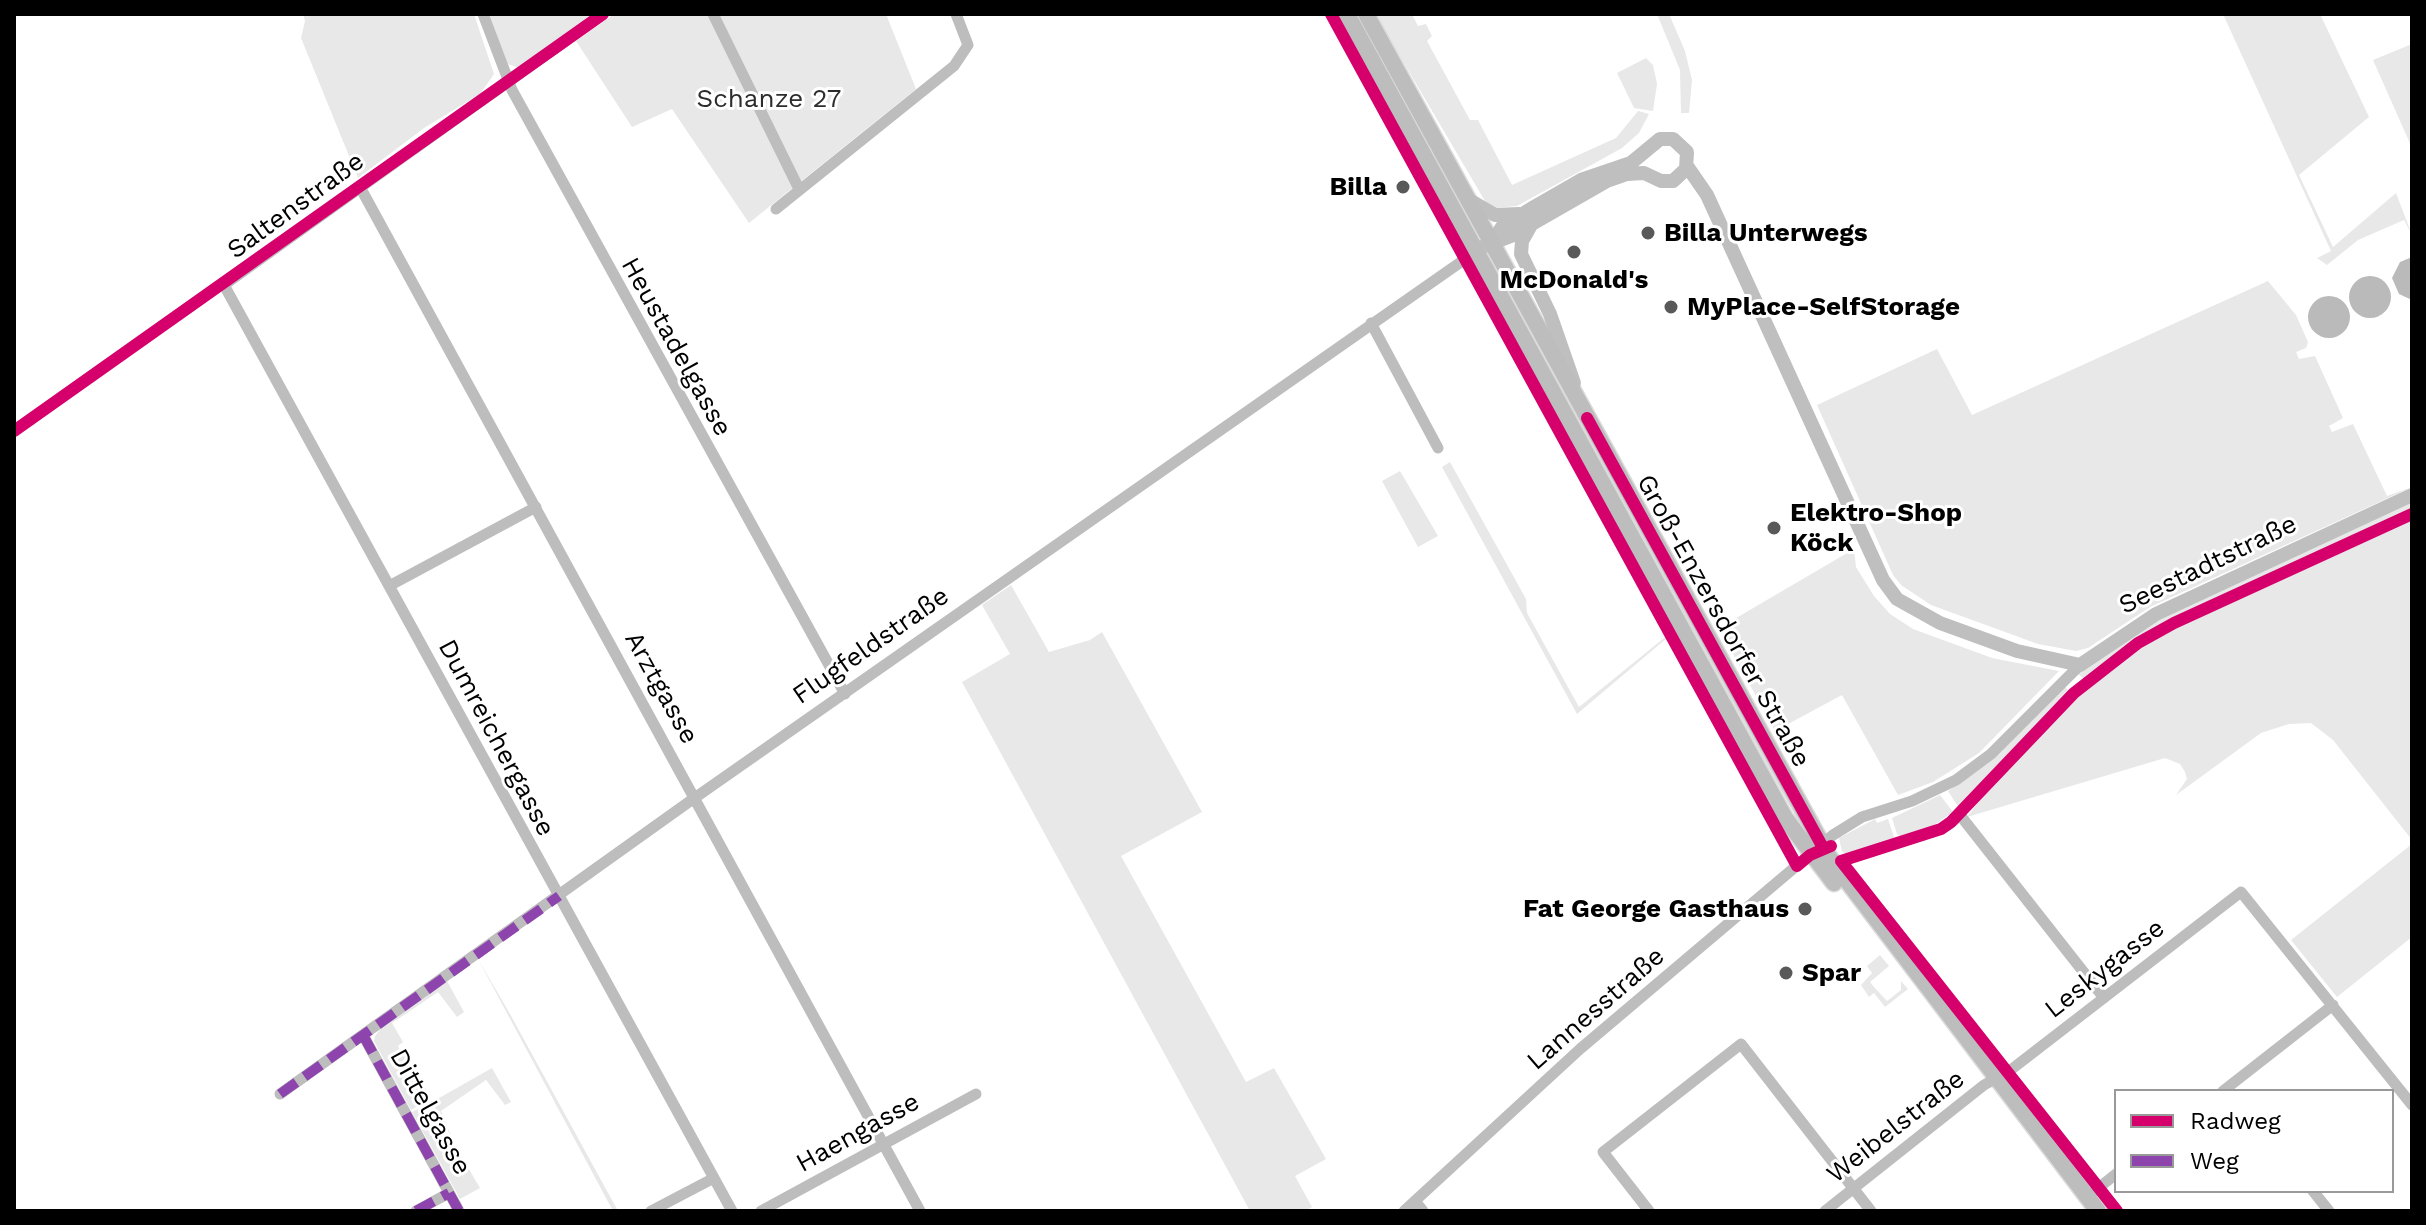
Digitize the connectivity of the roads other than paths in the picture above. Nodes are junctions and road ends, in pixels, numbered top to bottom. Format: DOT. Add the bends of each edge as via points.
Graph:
graph roads {
  1 [pos="483,14"];
  2 [pos="603,14"];
  3 [pos="713,14"];
  4 [pos="956,14"];
  5 [pos="1347,14"];
  6 [pos="1366,14"];
  7 [pos="507,80"];
  8 [pos="1647,150"];
  9 [pos="1687,166"];
  10 [pos="1655,178"];
  11 [pos="1676,179"];
  12 [pos="360,187"];
  13 [pos="799,189"];
  14 [pos="1471,201"];
  15 [pos="1534,207"];
  16 [pos="1711,208"];
  17 [pos="776,209"];
  18 [pos="1532,224"];
  19 [pos="1493,241"];
  20 [pos="1478,250"];
  21 [pos="224,285"];
  22 [pos="1371,323"];
  23 [pos="1587,418"];
  24 [pos="1438,448"];
  25 [pos="2412,495"];
  26 [pos="536,507"];
  27 [pos="389,586"];
  28 [pos="2080,665"];
  29 [pos="845,694"];
  30 [pos="695,799"];
  31 [pos="1948,825"];
  32 [pos="1816,850"];
  33 [pos="559,896"];
  34 [pos="2104,998"];
  35 [pos="2333,1005"];
  36 [pos="363,1035"];
  37 [pos="1996,1080"];
  38 [pos="2229,1089"];
  39 [pos="280,1094"];
  40 [pos="976,1094"];
  41 [pos="2412,1105"];
  42 [pos="883,1144"];
  43 [pos="2114,1176"];
  44 [pos="714,1178"];
  45 [pos="1854,1188"];
  46 [pos="449,1193"];
  47 [pos="2315,1193"];
  48 [pos="2087,1197"];
  49 [pos="1419,1206"];
  50 [pos="416,1211"];
  51 [pos="459,1211"];
  52 [pos="651,1211"];
  53 [pos="732,1211"];
  54 [pos="761,1211"];
  55 [pos="920,1211"];
  56 [pos="1404,1211"];
  57 [pos="1649,1211"];
  58 [pos="1825,1211"];
  59 [pos="1871,1211"];
  60 [pos="2098,1211"];
  61 [pos="2329,1211"];
  1 -- 7 [label="street, Heustadelgasse"];
  2 -- 7 [label="street, Saltenstraße"];
  3 -- 13 [label="street"];
  4 -- 13 [label="street" via="968,45 954,66"];
  5 -- 20 [label="main road, Groß-Enzersdorfer Straße"];
  6 -- 14 [label="main road, Groß-Enzersdorfer Straße"];
  7 -- 12 [label="street, Saltenstraße"];
  7 -- 29 [label="street, Heustadelgasse"];
  8 -- 9 [label="street" via="1660,139 1673,139 1687,152"];
  8 -- 10 [label="street" via="1646,169"];
  8 -- 15 [label="street" via="1631,163 1581,180"];
  9 -- 11 [label="street"];
  9 -- 16 [label="street"];
  10 -- 11 [label="street"];
  10 -- 18 [label="street" via="1627,174 1607,181"];
  11 -- 16 [label="street"];
  12 -- 21 [label="street, Saltenstraße"];
  12 -- 26 [label="street, Arztgasse"];
  13 -- 17 [label="street"];
  14 -- 15 [label="street" via="1502,217"];
  14 -- 19 [label="main road, Groß-Enzersdorfer Straße"];
  15 -- 19 [label="street" via="1502,227"];
  16 -- 28 [label="street" via="1883,580 1897,599 1940,623 2017,651"];
  18 -- 19 [label="street"];
  18 -- 23 [label="street" via="1521,254 1550,314"];
  19 -- 20 [label="street, Flugfeldstraße"];
  19 -- 23 [label="main road, Groß-Enzersdorfer Straße"];
  20 -- 22 [label="street, Flugfeldstraße"];
  20 -- 32 [label="main road, Groß-Enzersdorfer Straße" via="1785,818"];
  21 -- 27 [label="street, Dumreichergasse"];
  22 -- 24 [label="street"];
  22 -- 29 [label="street, Flugfeldstraße"];
  23 -- 32 [label="main road, Groß-Enzersdorfer Straße"];
  25 -- 28 [label="street, Seestadtstraße" via="2156,614"];
  26 -- 27 [label="street"];
  26 -- 30 [label="street, Arztgasse"];
  27 -- 33 [label="street, Dumreichergasse"];
  28 -- 32 [label="street, Lannesstraße" via="1967,773 1926,795 1862,817"];
  29 -- 30 [label="street, Flugfeldstraße"];
  30 -- 33 [label="street, Flugfeldstraße"];
  30 -- 42 [label="street, Arztgasse"];
  31 -- 34 [label="street" via="1960,815"];
  32 -- 37 [label="main road"];
  32 -- 49 [label="street, Lannesstraße" via="1580,1049"];
  33 -- 36 [label="street, Flugfeldstraße"];
  33 -- 44 [label="street, Dumreichergasse"];
  34 -- 35 [label="street, Leskygasse" via="2241,892"];
  34 -- 37 [label="street, Leskygasse"];
  35 -- 38 [label="street"];
  35 -- 41 [label="street"];
  36 -- 39 [label="street, Flugfeldstraße"];
  36 -- 46 [label="street, Dittelgasse"];
  37 -- 45 [label="street, Weibelstraße"];
  37 -- 48 [label="main road"];
  40 -- 42 [label="street, Haengasse"];
  42 -- 54 [label="street, Haengasse"];
  42 -- 55 [label="street, Arztgasse"];
  43 -- 48 [label="street"];
  44 -- 52 [label="street"];
  44 -- 53 [label="street, Dumreichergasse"];
  45 -- 57 [label="street" via="1741,1044 1603,1152"];
  45 -- 58 [label="street, Weibelstraße"];
  45 -- 59 [label="street"];
  46 -- 50 [label="street"];
  46 -- 51 [label="street, Dittelgasse"];
  47 -- 61 [label="street"];
  48 -- 60 [label="main road"];
  49 -- 56 [label="street, Lannesstraße"];
}
